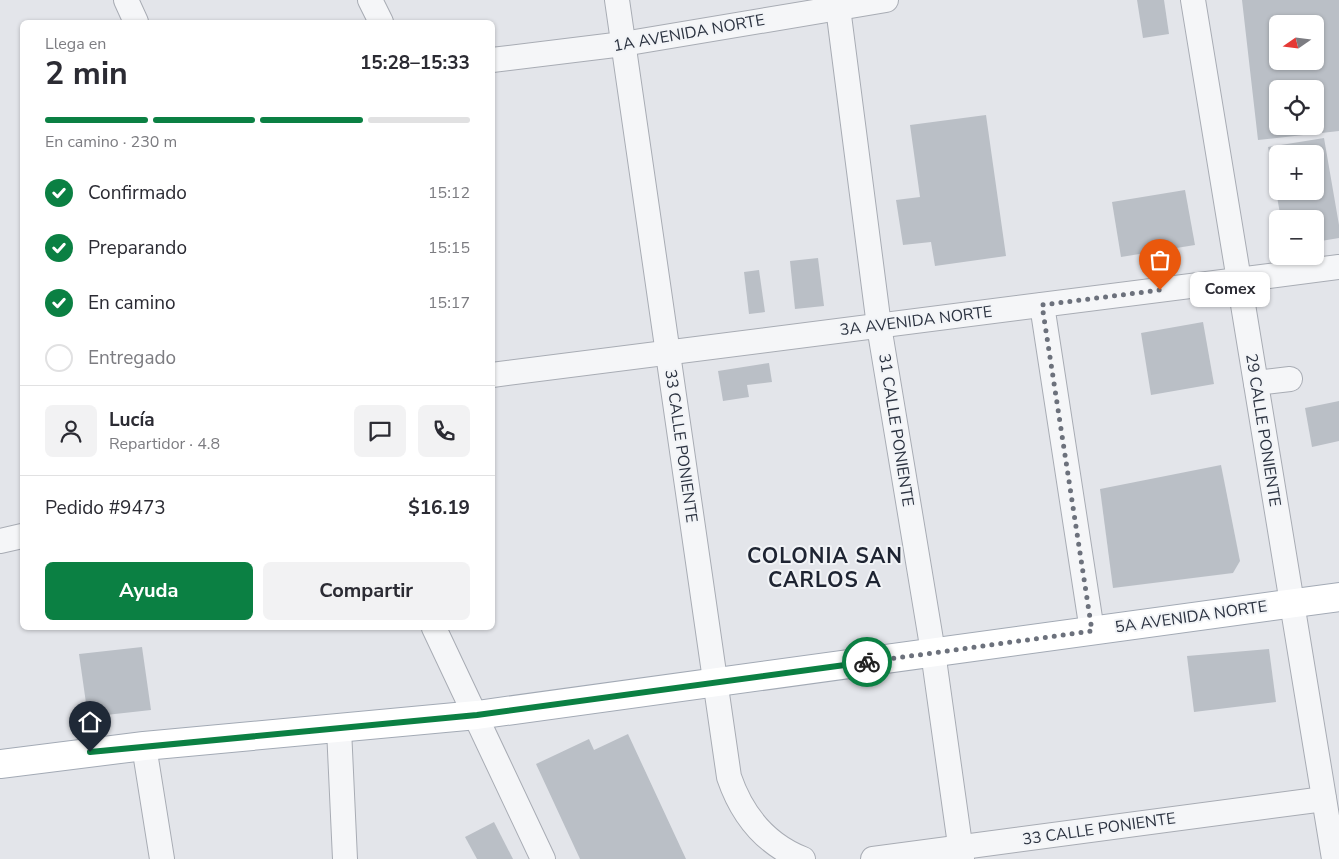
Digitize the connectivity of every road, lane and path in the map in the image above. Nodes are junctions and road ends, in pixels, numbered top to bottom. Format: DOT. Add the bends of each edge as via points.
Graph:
graph roads {
  1 [pos="126,0"];
  2 [pos="370,0"];
  3 [pos="617,0"];
  4 [pos="886,0"];
  5 [pos="1193,0"];
  6 [pos="838,4"];
  7 [pos="135,20"];
  8 [pos="380,20"];
  9 [pos="623,44"];
  10 [pos="495,60"];
  11 [pos="1339,267"];
  12 [pos="1239,280"];
  13 [pos="1042,305"];
  14 [pos="879,326"];
  15 [pos="667,353"];
  16 [pos="495,376"];
  17 [pos="1290,379"];
  18 [pos="1256,383"];
  19 [pos="20,536"];
  20 [pos="0,541"];
  21 [pos="1339,597"];
  22 [pos="1292,603"];
  23 [pos="435,630"];
  24 [pos="1092,631"];
  25 [pos="933,652"];
  26 [pos="716,684"];
  27 [pos="477,715"];
  28 [pos="339,729"];
  29 [pos="144,746"];
  30 [pos="0,764"];
  31 [pos="1324,798"];
  32 [pos="961,853"];
  33 [pos="162,859"];
  34 [pos="345,859"];
  35 [pos="543,859"];
  36 [pos="803,859"];
  37 [pos="873,859"];
  38 [pos="1334,859"];
  1 -- 7 [label="street"];
  2 -- 8 [label="street"];
  3 -- 9 [label="street, 33 CALLE PONIENTE"];
  4 -- 6 [label="street, 1A AVENIDA NORTE"];
  5 -- 12 [label="street, 29 CALLE PONIENTE"];
  6 -- 9 [label="street, 1A AVENIDA NORTE"];
  6 -- 14 [label="street, 31 CALLE PONIENTE"];
  9 -- 10 [label="street, 1A AVENIDA NORTE"];
  9 -- 15 [label="street, 33 CALLE PONIENTE"];
  11 -- 12 [label="street, 3A AVENIDA NORTE"];
  12 -- 13 [label="street, 3A AVENIDA NORTE"];
  12 -- 18 [label="street, 29 CALLE PONIENTE"];
  13 -- 14 [label="street, 3A AVENIDA NORTE"];
  13 -- 24 [label="street"];
  14 -- 15 [label="street, 3A AVENIDA NORTE"];
  14 -- 25 [label="street, 31 CALLE PONIENTE"];
  15 -- 16 [label="street, 3A AVENIDA NORTE"];
  15 -- 26 [label="street, 33 CALLE PONIENTE"];
  17 -- 18 [label="street"];
  18 -- 22 [label="street, 29 CALLE PONIENTE"];
  19 -- 20 [label="street"];
  21 -- 22 [label="main road, 5A AVENIDA NORTE"];
  22 -- 24 [label="main road, 5A AVENIDA NORTE"];
  22 -- 31 [label="street, 29 CALLE PONIENTE"];
  23 -- 27 [label="street"];
  24 -- 25 [label="main road, 5A AVENIDA NORTE"];
  25 -- 26 [label="main road, 5A AVENIDA NORTE"];
  25 -- 32 [label="street, 31 CALLE PONIENTE"];
  26 -- 27 [label="main road, 5A AVENIDA NORTE"];
  26 -- 36 [label="street, 33 CALLE PONIENTE" via="726,763 738,803 762,833 784,850"];
  27 -- 28 [label="main road, 5A AVENIDA NORTE"];
  27 -- 35 [label="street"];
  28 -- 29 [label="main road, 5A AVENIDA NORTE"];
  28 -- 34 [label="street"];
  29 -- 30 [label="main road, 5A AVENIDA NORTE"];
  29 -- 33 [label="street"];
  31 -- 32 [label="street, 33 CALLE PONIENTE"];
  31 -- 38 [label="street, 29 CALLE PONIENTE"];
  32 -- 37 [label="street, 33 CALLE PONIENTE"];
}
